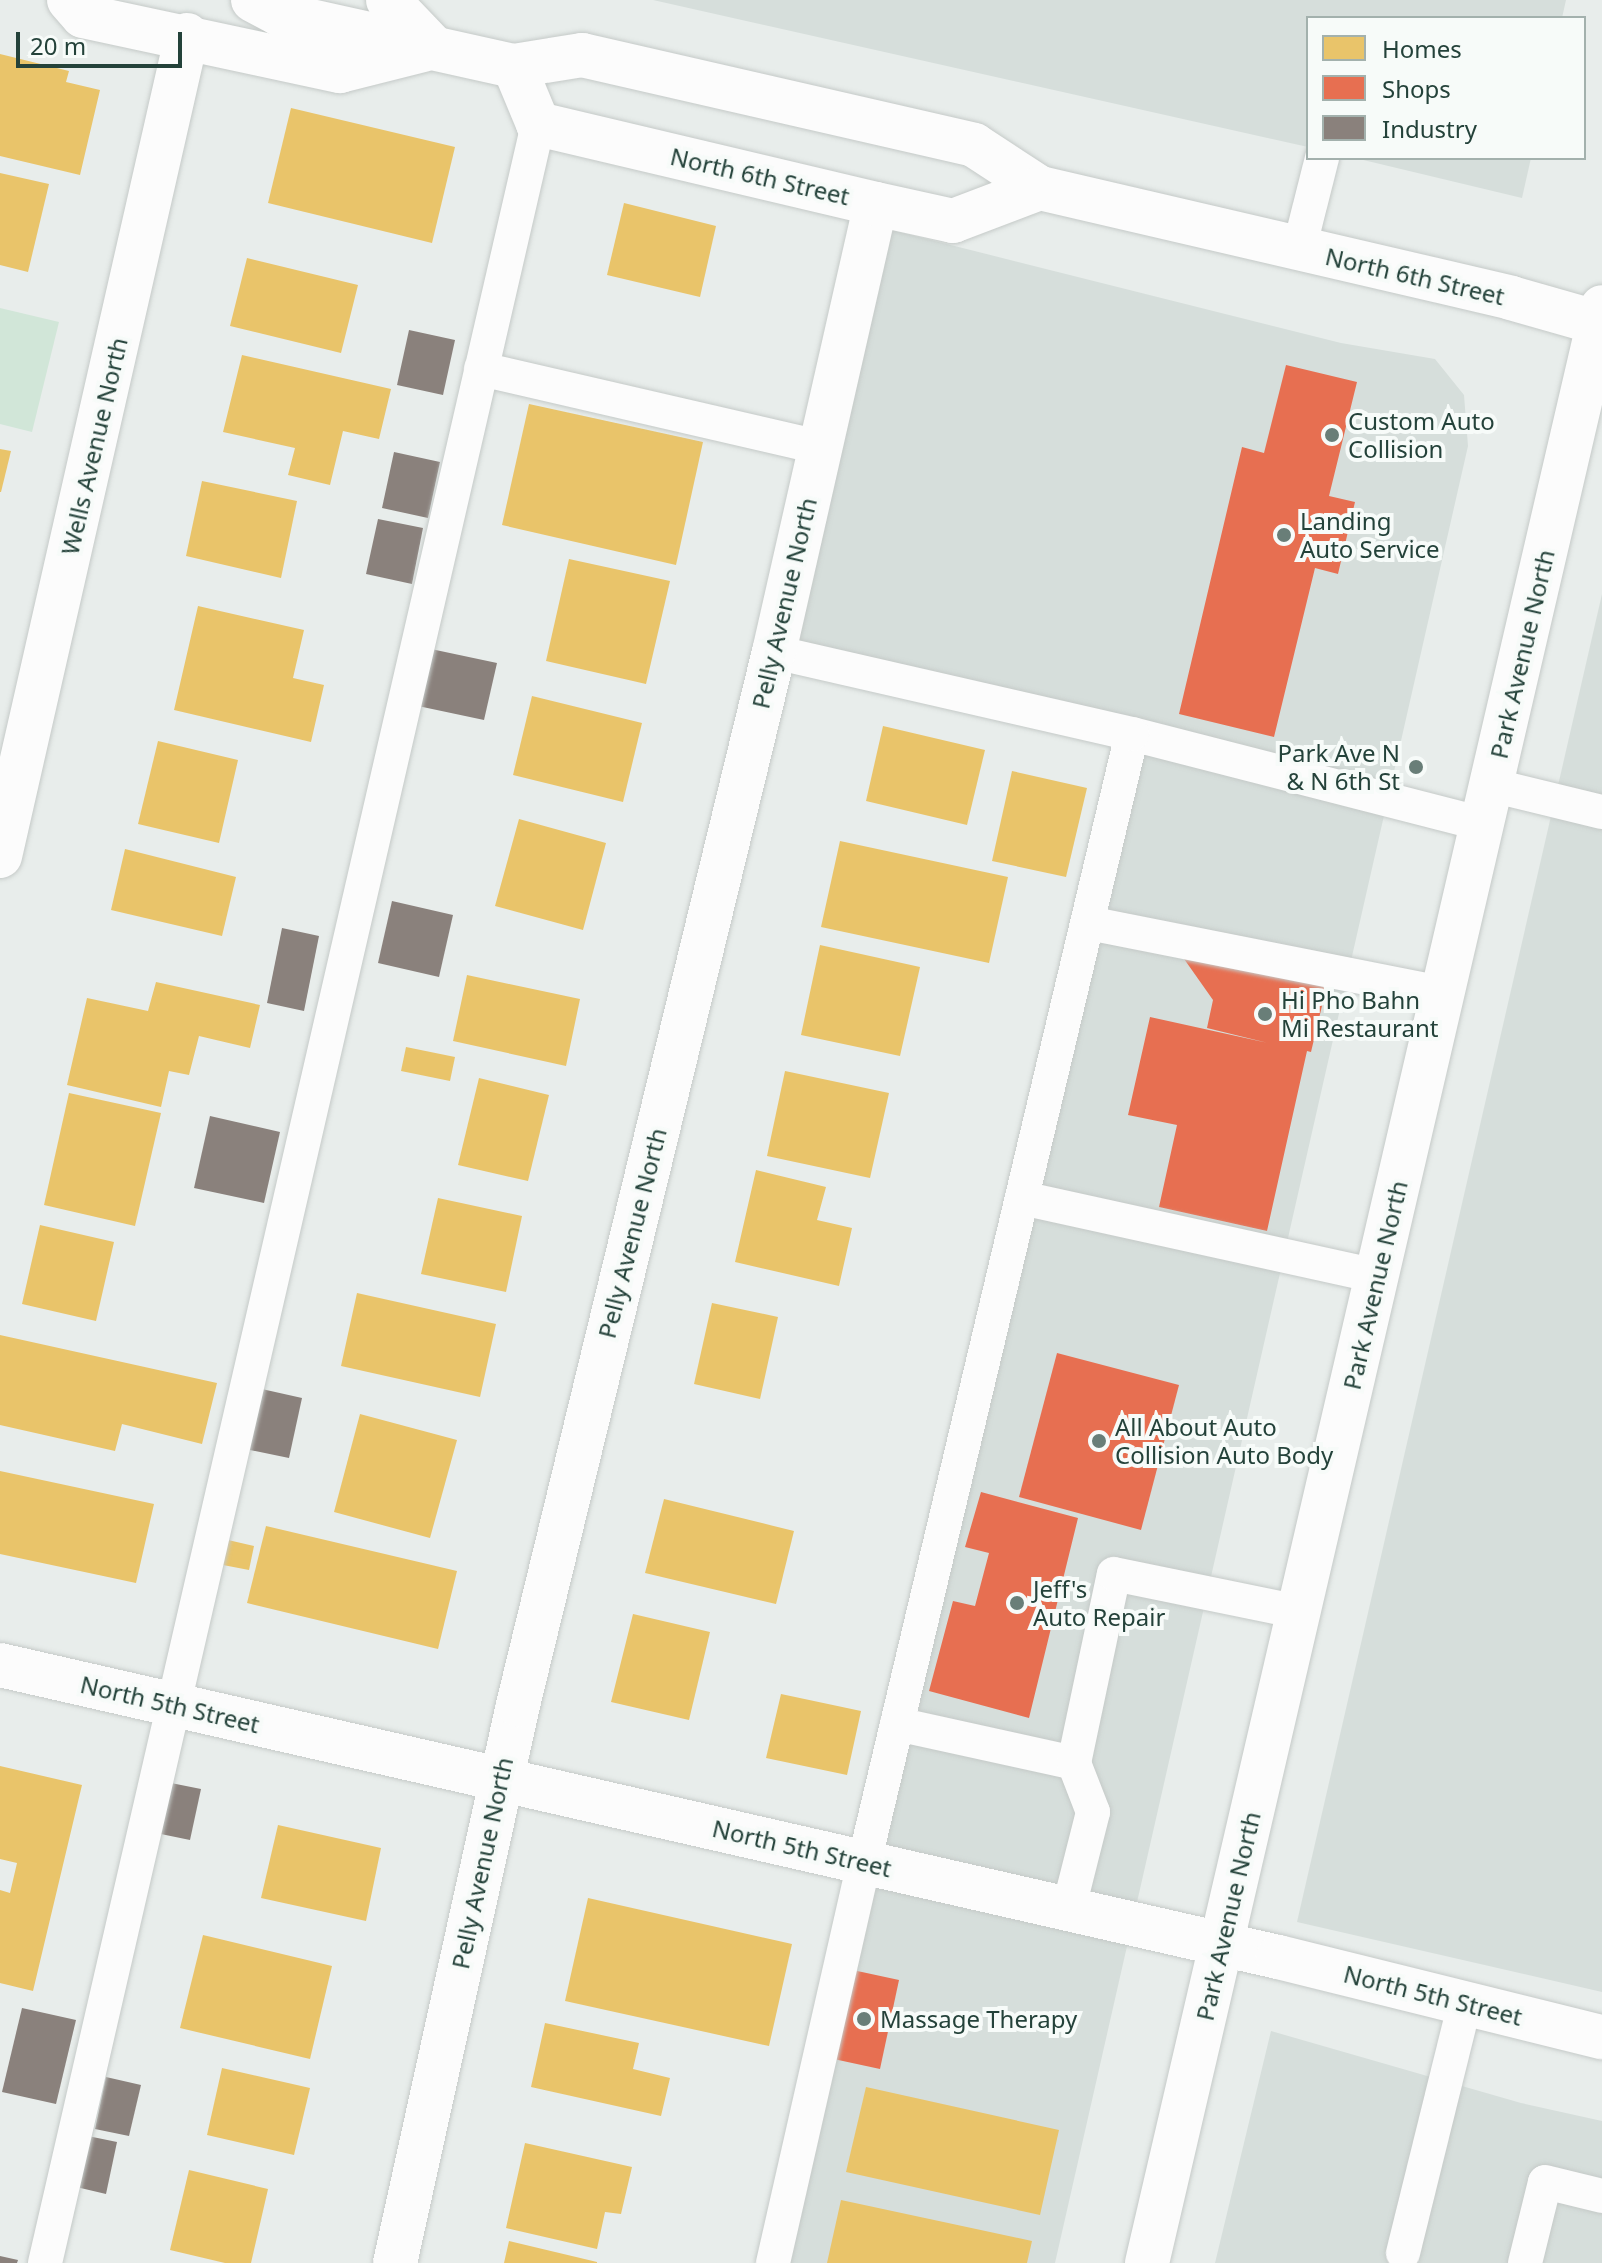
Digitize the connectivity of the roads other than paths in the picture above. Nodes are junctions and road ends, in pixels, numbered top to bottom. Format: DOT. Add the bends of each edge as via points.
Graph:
graph roads {
  1 [pos="69,0"];
  2 [pos="253,0"];
  3 [pos="388,0"];
  4 [pos="187,35"];
  5 [pos="434,48"];
  6 [pos="514,66"];
  7 [pos="538,124"];
  8 [pos="1321,160"];
  9 [pos="1040,188"];
  10 [pos="876,204"];
  11 [pos="1299,249"];
  12 [pos="1601,318"];
  13 [pos="481,369"];
  14 [pos="820,447"];
  15 [pos="774,652"];
  16 [pos="1132,734"];
  17 [pos="1487,804"];
  18 [pos="1602,812"];
  19 [pos="0,856"];
  20 [pos="1088,923"];
  21 [pos="1443,993"];
  22 [pos="1022,1198"];
  23 [pos="1377,1276"];
  24 [pos="1299,1612"];
  25 [pos="0,1665"];
  26 [pos="171,1705"];
  27 [pos="897,1724"];
  28 [pos="1074,1763"];
  29 [pos="501,1779"];
  30 [pos="864,1863"];
  31 [pos="1068,1911"];
  32 [pos="1221,1946"];
  33 [pos="1465,2003"];
  34 [pos="1602,2037"];
  35 [pos="1602,2196"];
  36 [pos="1403,2253"];
  37 [pos="45,2263"];
  38 [pos="395,2263"];
  39 [pos="773,2263"];
  40 [pos="1147,2263"];
  41 [pos="1525,2263"];
  1 -- 4 [label="street, North 6th Street" via="83,16"];
  2 -- 5 [label="street" via="279,14"];
  3 -- 5 [label="street"];
  4 -- 5 [label="street, North 6th Street" via="340,71"];
  4 -- 19 [label="street, Wells Avenue North"];
  5 -- 6 [label="street, North 6th Street"];
  6 -- 7 [label="street"];
  6 -- 9 [label="street, North 6th Street" via="582,55 788,101 974,145"];
  7 -- 10 [label="street, North 6th Street"];
  7 -- 13 [label="lane"];
  8 -- 11 [label="lane"];
  9 -- 10 [label="street, North 6th Street" via="953,221"];
  9 -- 11 [label="street, North 6th Street"];
  10 -- 14 [label="street, Pelly Avenue North"];
  11 -- 12 [label="street, North 6th Street"];
  12 -- 17 [label="street, Park Avenue North"];
  13 -- 14 [label="lane"];
  13 -- 26 [label="lane"];
  14 -- 15 [label="street, Pelly Avenue North"];
  15 -- 16 [label="lane"];
  15 -- 29 [label="street, Pelly Avenue North"];
  16 -- 17 [label="lane"];
  16 -- 20 [label="lane"];
  17 -- 18 [label="lane"];
  17 -- 21 [label="street, Park Avenue North"];
  20 -- 21 [label="lane"];
  20 -- 22 [label="lane"];
  21 -- 23 [label="street, Park Avenue North"];
  22 -- 23 [label="lane"];
  22 -- 27 [label="lane"];
  23 -- 24 [label="street, Park Avenue North"];
  24 -- 28 [label="lane" via="1114,1574"];
  24 -- 32 [label="street, Park Avenue North"];
  25 -- 26 [label="street, North 5th Street"];
  26 -- 29 [label="street, North 5th Street"];
  26 -- 37 [label="lane"];
  27 -- 28 [label="lane"];
  27 -- 30 [label="lane"];
  28 -- 31 [label="lane" via="1093,1812"];
  29 -- 30 [label="street, North 5th Street"];
  29 -- 38 [label="street, Pelly Avenue North"];
  30 -- 31 [label="street, North 5th Street"];
  30 -- 39 [label="lane"];
  31 -- 32 [label="street, North 5th Street"];
  32 -- 33 [label="street, North 5th Street"];
  32 -- 40 [label="street, Park Avenue North"];
  33 -- 34 [label="street, North 5th Street"];
  33 -- 36 [label="lane"];
  35 -- 41 [label="lane" via="1545,2182"];
}
